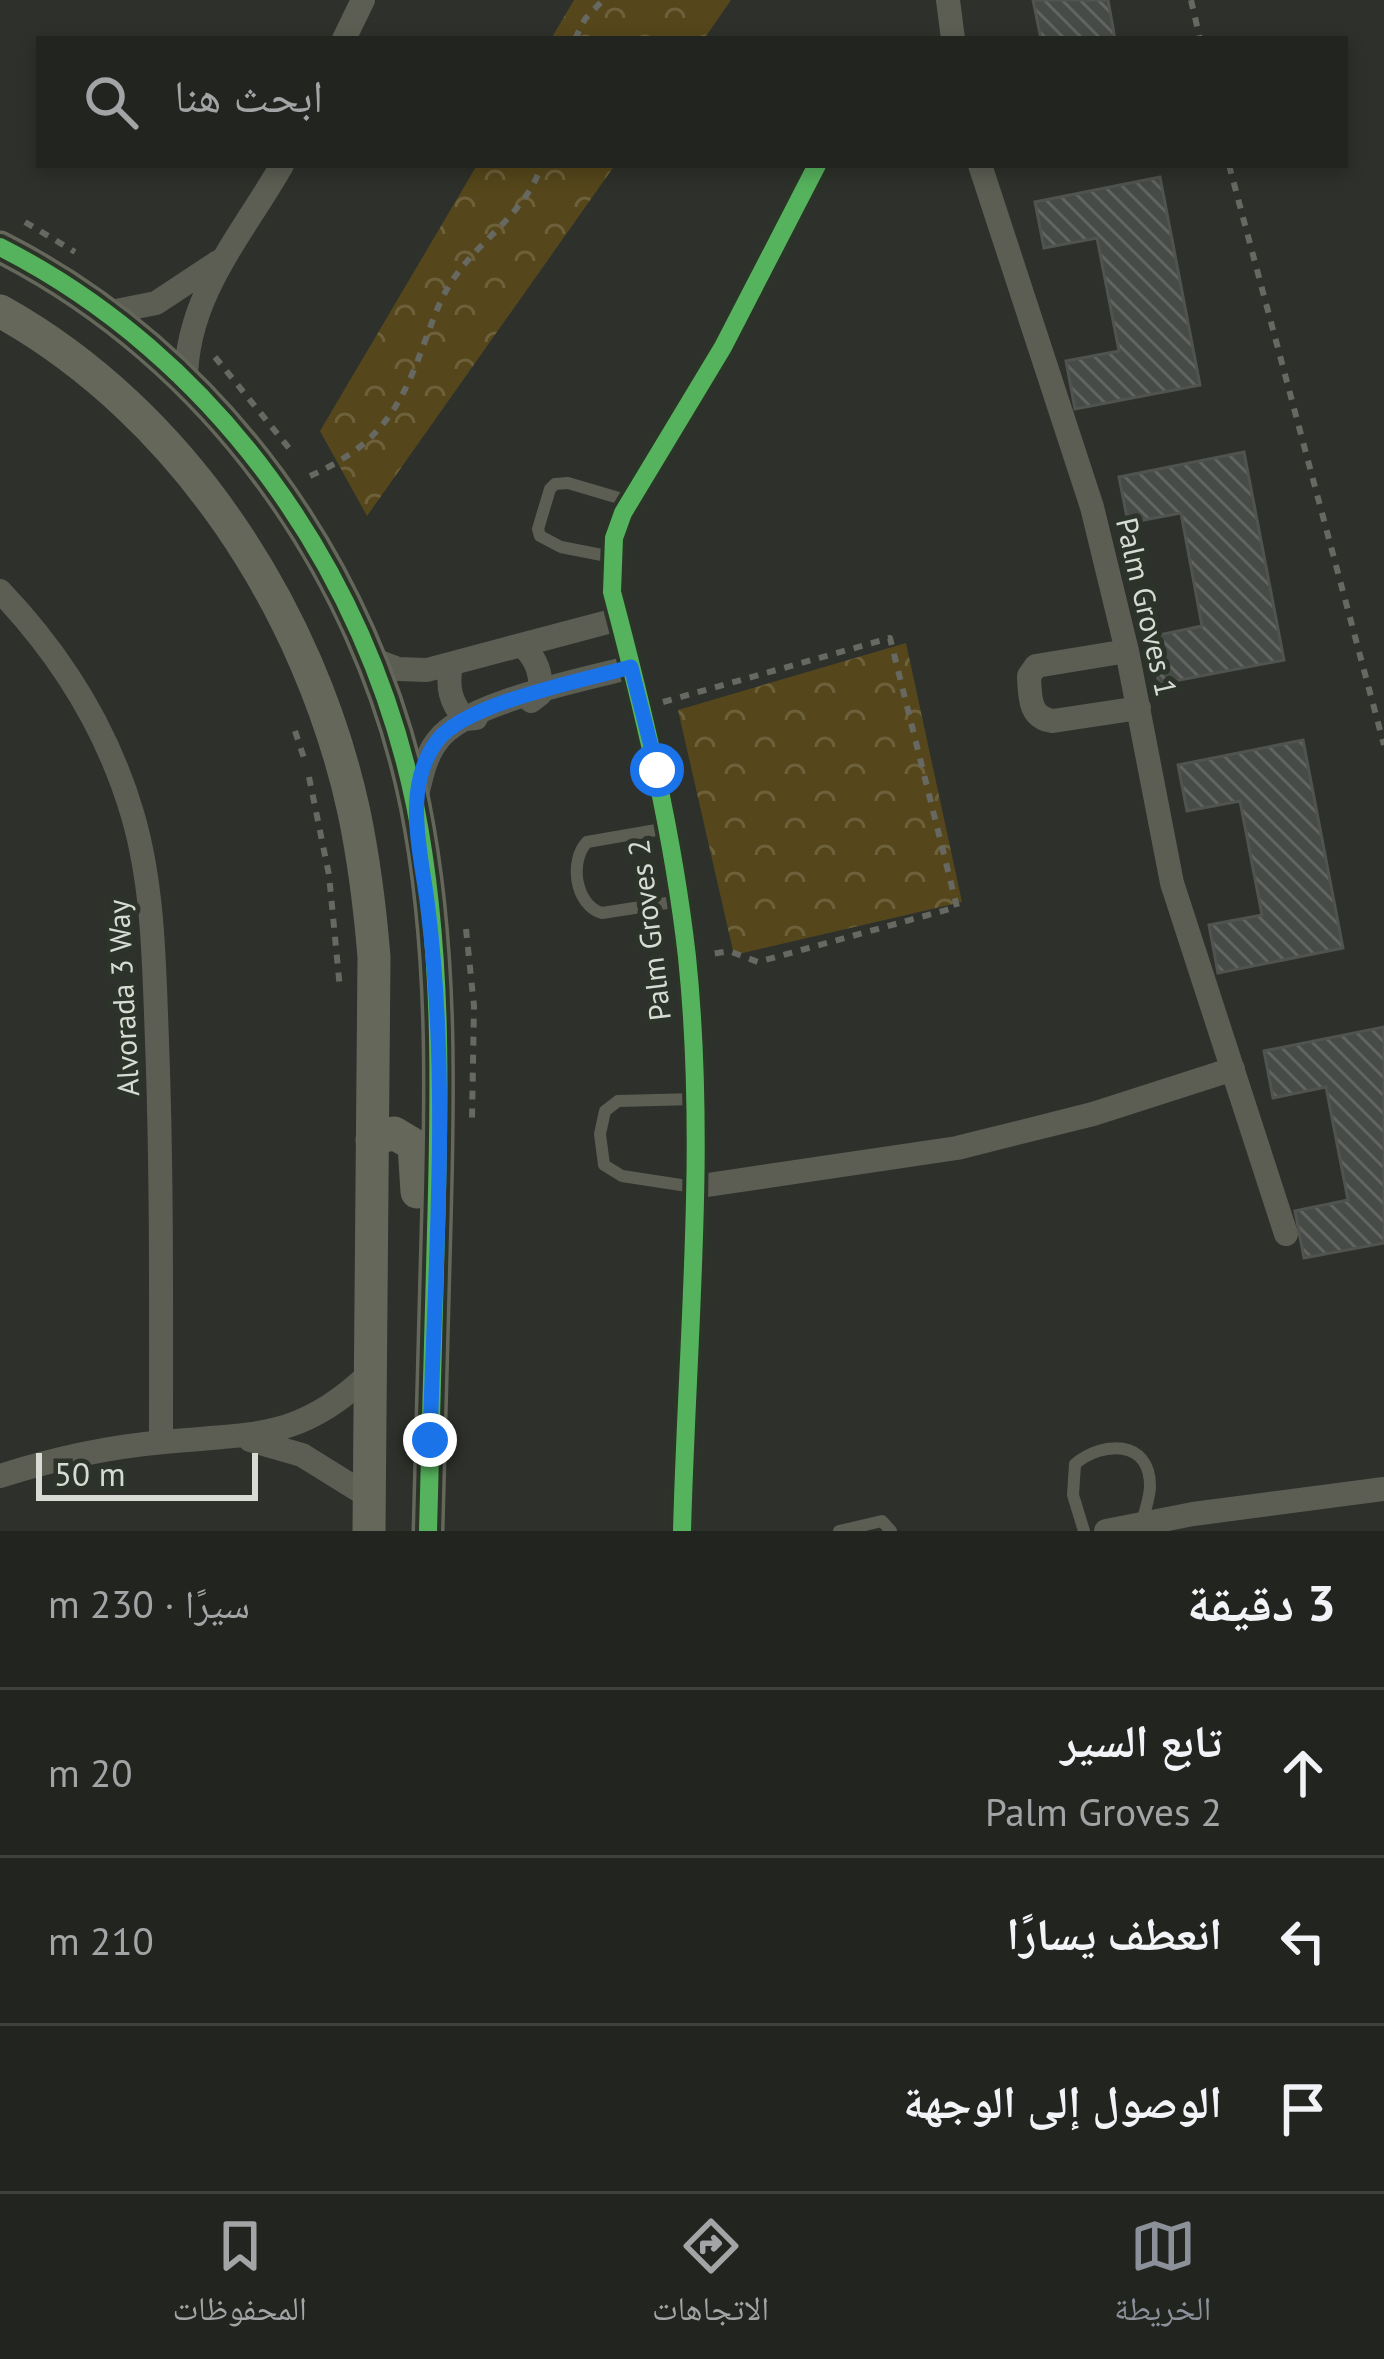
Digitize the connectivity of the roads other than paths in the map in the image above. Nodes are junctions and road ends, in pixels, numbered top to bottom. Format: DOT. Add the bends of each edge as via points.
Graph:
graph roads {
  1 [pos="363,0"];
  2 [pos="948,0"];
  3 [pos="345,36"];
  4 [pos="953,36"];
  5 [pos="280,168"];
  6 [pos="816,168"];
  7 [pos="981,168"];
  8 [pos="0,248"];
  9 [pos="220,260"];
  10 [pos="0,310"];
  11 [pos="106,313"];
  12 [pos="186,380"];
  13 [pos="630,502"];
  14 [pos="611,557"];
  15 [pos="0,591"];
  16 [pos="619,619"];
  17 [pos="523,646"];
  18 [pos="1127,651"];
  19 [pos="369,658"];
  20 [pos="451,665"];
  21 [pos="631,667"];
  22 [pos="540,694"];
  23 [pos="1138,708"];
  24 [pos="465,718"];
  25 [pos="415,804"];
  26 [pos="669,828"];
  27 [pos="680,901"];
  28 [pos="1233,1069"];
  29 [pos="694,1099"];
  30 [pos="372,1140"];
  31 [pos="694,1187"];
  32 [pos="1286,1234"];
  33 [pos="369,1374"];
  34 [pos="301,1423"];
  35 [pos="236,1436"];
  36 [pos="430,1440"];
  37 [pos="161,1442"];
  38 [pos="302,1455"];
  39 [pos="0,1476"];
  40 [pos="1384,1489"];
  41 [pos="368,1496"];
  42 [pos="1143,1527"];
  43 [pos="369,1531"];
  44 [pos="428,1531"];
  45 [pos="682,1531"];
  46 [pos="839,1531"];
  47 [pos="891,1531"];
  48 [pos="1084,1531"];
  49 [pos="1106,1531"];
  1 -- 3 [label="street"];
  2 -- 4 [label="street"];
  5 -- 9 [label="street"];
  6 -- 13 [label="street, Palm Groves 2" via="724,347"];
  7 -- 18 [label="street, Palm Groves 1" via="1071,436"];
  8 -- 11 [label="street"];
  9 -- 11 [label="street" via="156,303"];
  9 -- 12 [label="street" via="190,332"];
  10 -- 30 [label="street" via="125,404 182,462 273,595 306,668 334,738 367,883"];
  11 -- 12 [label="street"];
  12 -- 19 [label="street" via="302,525"];
  13 -- 14 [label="street, Palm Groves 2"];
  13 -- 14 [label="lane" via="568,483 550,489 540,536"];
  14 -- 16 [label="street, Palm Groves 2"];
  15 -- 37 [label="street, Alvorada 3 Way" via="76,686 109,749 148,885 160,1113"];
  16 -- 17 [label="street"];
  16 -- 21 [label="street, Palm Groves 2"];
  17 -- 20 [label="street"];
  17 -- 22 [label="street" via="538,668"];
  18 -- 23 [label="street, Palm Groves 1"];
  18 -- 23 [label="street" via="1036,666 1029,676 1032,708 1053,721"];
  19 -- 20 [label="street" via="413,670"];
  19 -- 25 [label="street"];
  20 -- 24 [label="street" via="449,694"];
  21 -- 22 [label="street"];
  21 -- 26 [label="street, Palm Groves 2"];
  22 -- 24 [label="street"];
  23 -- 28 [label="street, Palm Groves 1" via="1172,884"];
  24 -- 25 [label="street" via="435,743"];
  25 -- 36 [label="street" via="440,1052"];
  26 -- 27 [label="street, Palm Groves 2"];
  26 -- 27 [label="lane" via="587,842 577,874 584,901 602,913"];
  27 -- 29 [label="street, Palm Groves 2"];
  28 -- 31 [label="street" via="957,1148"];
  28 -- 32 [label="street, Palm Groves 1"];
  29 -- 31 [label="street, Palm Groves 2"];
  29 -- 31 [label="lane" via="618,1101 605,1111 600,1134 604,1165 622,1176"];
  30 -- 33 [label="street"];
  30 -- 36 [label="street" via="394,1133 416,1155"];
  31 -- 45 [label="street, Palm Groves 2"];
  33 -- 34 [label="street"];
  33 -- 41 [label="street"];
  34 -- 35 [label="street"];
  34 -- 38 [label="street"];
  35 -- 37 [label="street"];
  35 -- 38 [label="street"];
  36 -- 44 [label="street"];
  37 -- 39 [label="street"];
  38 -- 41 [label="street"];
  40 -- 42 [label="street"];
  41 -- 43 [label="street"];
  42 -- 48 [label="lane" via="1147,1469 1122,1446 1075,1464 1073,1495"];
  42 -- 49 [label="street"];
  46 -- 47 [label="lane" via="882,1522"];
}
